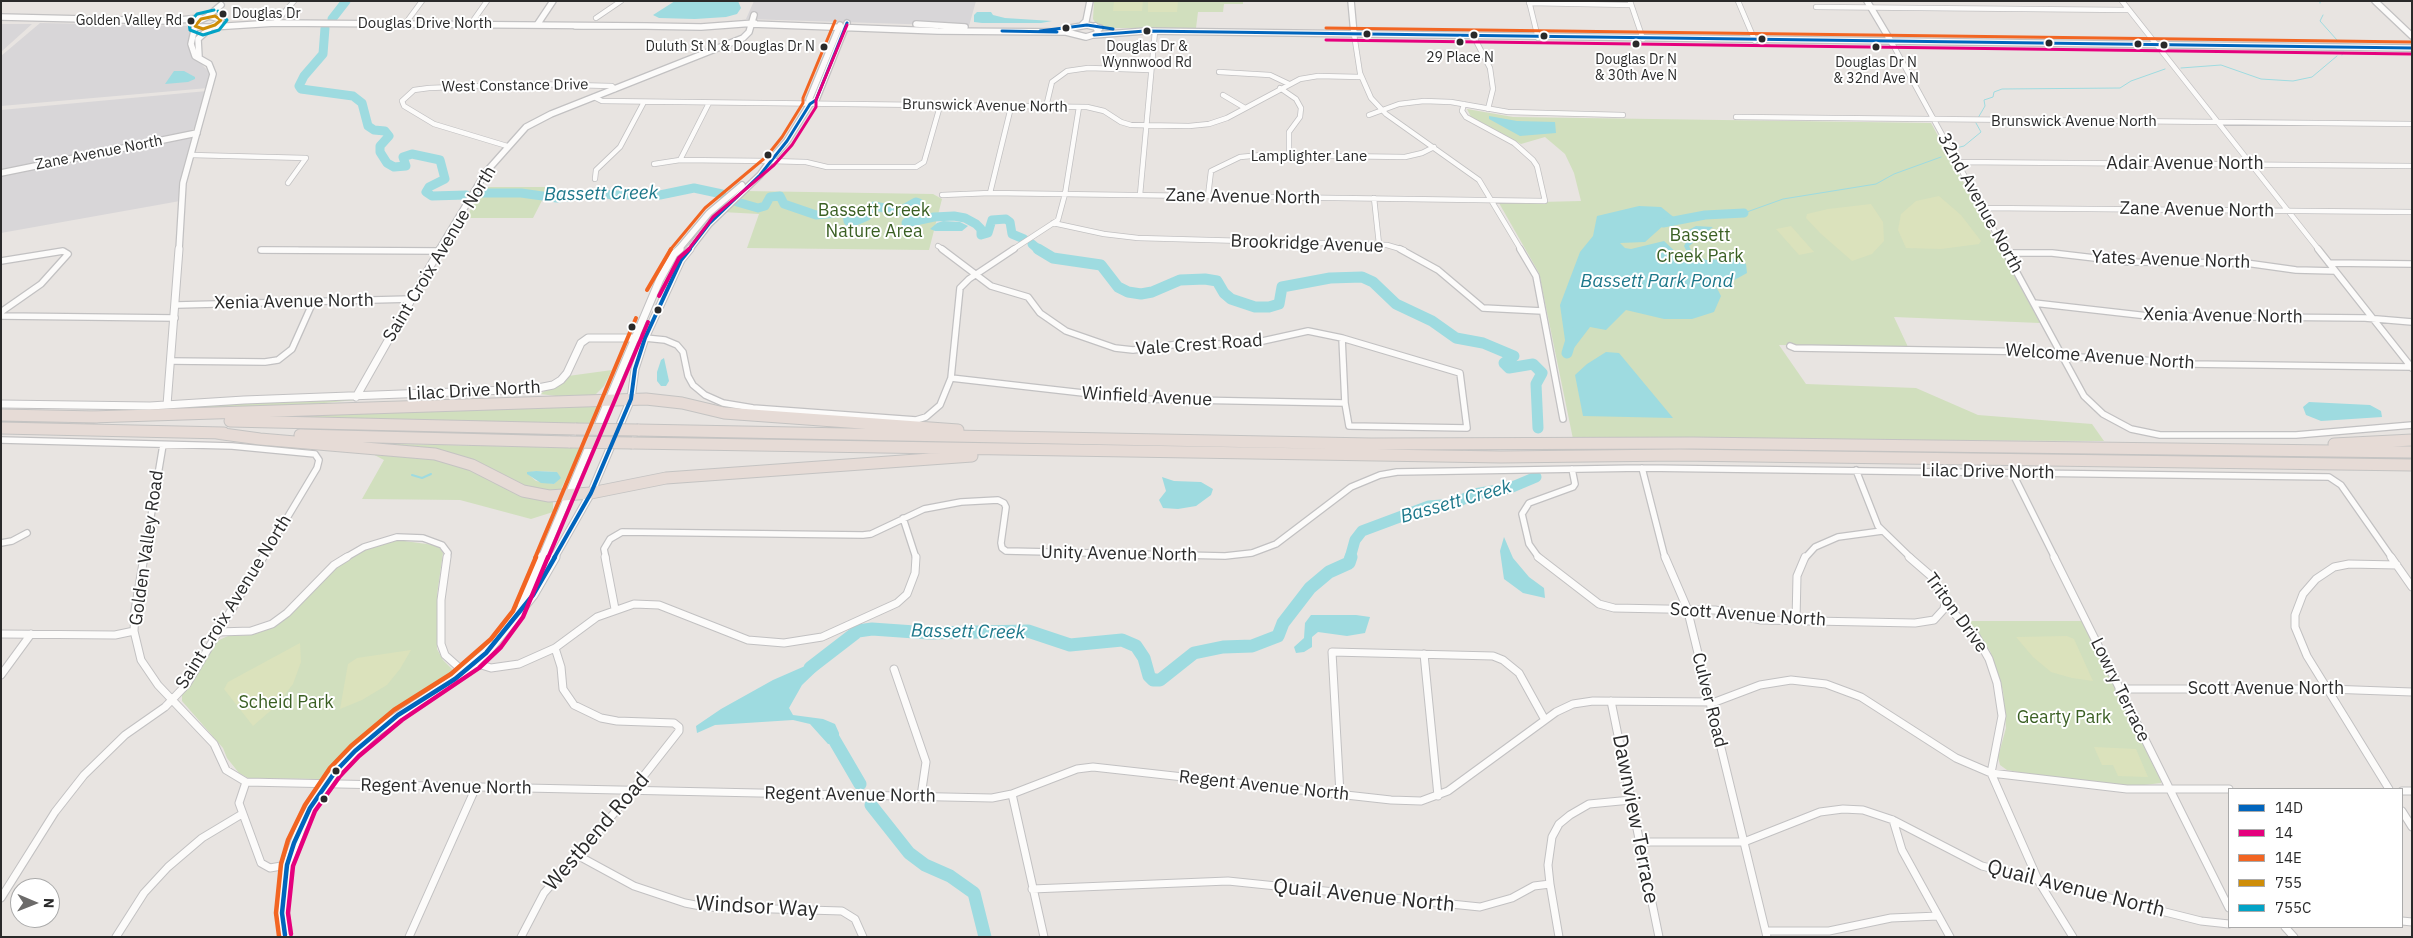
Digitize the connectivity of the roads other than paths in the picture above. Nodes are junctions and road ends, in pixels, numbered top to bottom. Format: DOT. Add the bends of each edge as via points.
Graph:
graph roads {
  1 [pos="294,1"];
  2 [pos="422,1"];
  3 [pos="487,1"];
  4 [pos="552,1"];
  5 [pos="621,1"];
  6 [pos="1351,1"];
  7 [pos="1738,1"];
  8 [pos="1867,1"];
  9 [pos="2122,1"];
  10 [pos="2375,1"];
  11 [pos="1529,2"];
  12 [pos="220,3"];
  13 [pos="1089,3"];
  14 [pos="1630,3"];
  15 [pos="1816,7"];
  16 [pos="1871,8"];
  17 [pos="2129,10"];
  18 [pos="1,17"];
  19 [pos="206,17"];
  20 [pos="220,17"];
  21 [pos="596,18"];
  22 [pos="1,22"];
  23 [pos="276,23"];
  24 [pos="405,24"];
  25 [pos="752,24"];
  26 [pos="470,25"];
  27 [pos="537,25"];
  28 [pos="733,25"];
  29 [pos="843,25"];
  30 [pos="1080,26"];
  31 [pos="1094,26"];
  32 [pos="196,27"];
  33 [pos="211,27"];
  34 [pos="1040,31"];
  35 [pos="1145,31"];
  36 [pos="1155,32"];
  37 [pos="1354,34"];
  38 [pos="1078,35"];
  39 [pos="1094,35"];
  40 [pos="2412,36"];
  41 [pos="1474,37"];
  42 [pos="1538,38"];
  43 [pos="1643,39"];
  44 [pos="1755,41"];
  45 [pos="1892,43"];
  46 [pos="2158,45"];
  47 [pos="2412,46"];
  48 [pos="199,57"];
  49 [pos="1151,70"];
  50 [pos="1219,72"];
  51 [pos="1361,77"];
  52 [pos="1289,84"];
  53 [pos="1280,88"];
  54 [pos="615,89"];
  55 [pos="1224,95"];
  56 [pos="594,97"];
  57 [pos="644,102"];
  58 [pos="709,103"];
  59 [pos="810,104"];
  60 [pos="1464,104"];
  61 [pos="940,106"];
  62 [pos="1012,107"];
  63 [pos="1046,107"];
  64 [pos="1079,107"];
  65 [pos="1245,108"];
  66 [pos="1488,109"];
  67 [pos="1382,110"];
  68 [pos="1370,115"];
  69 [pos="1623,115"];
  70 [pos="1736,117"];
  71 [pos="1934,120"];
  72 [pos="2217,122"];
  73 [pos="2412,124"];
  74 [pos="1146,126"];
  75 [pos="197,133"];
  76 [pos="507,146"];
  77 [pos="1434,147"];
  78 [pos="191,155"];
  79 [pos="1289,156"];
  80 [pos="680,160"];
  81 [pos="770,161"];
  82 [pos="1957,162"];
  83 [pos="654,164"];
  84 [pos="2251,164"];
  85 [pos="2412,166"];
  86 [pos="1,173"];
  87 [pos="595,179"];
  88 [pos="288,183"];
  89 [pos="990,193"];
  90 [pos="1064,194"];
  91 [pos="942,195"];
  92 [pos="1140,195"];
  93 [pos="1208,196"];
  94 [pos="1374,198"];
  95 [pos="1493,200"];
  96 [pos="1983,208"];
  97 [pos="2287,210"];
  98 [pos="2412,212"];
  99 [pos="1053,223"];
  100 [pos="1379,244"];
  101 [pos="938,246"];
  102 [pos="262,250"];
  103 [pos="439,251"];
  104 [pos="2007,253"];
  105 [pos="1,261"];
  106 [pos="2330,263"];
  107 [pos="2412,264"];
  108 [pos="2335,271"];
  109 [pos="975,275"];
  110 [pos="411,299"];
  111 [pos="313,302"];
  112 [pos="2034,303"];
  113 [pos="176,305"];
  114 [pos="1542,311"];
  115 [pos="1,312"];
  116 [pos="1,316"];
  117 [pos="175,318"];
  118 [pos="2374,320"];
  119 [pos="2412,322"];
  120 [pos="634,338"];
  121 [pos="645,338"];
  122 [pos="1342,338"];
  123 [pos="1790,346"];
  124 [pos="2061,354"];
  125 [pos="170,361"];
  126 [pos="2411,368"];
  127 [pos="951,378"];
  128 [pos="356,397"];
  129 [pos="631,399"];
  130 [pos="608,400"];
  131 [pos="1345,403"];
  132 [pos="1,404"];
  133 [pos="167,405"];
  134 [pos="1,415"];
  135 [pos="90,417"];
  136 [pos="1563,419"];
  137 [pos="2412,425"];
  138 [pos="1,428"];
  139 [pos="216,433"];
  140 [pos="1019,438"];
  141 [pos="1,440"];
  142 [pos="2412,440"];
  143 [pos="163,444"];
  144 [pos="2217,449"];
  145 [pos="1043,450"];
  146 [pos="2412,452"];
  147 [pos="2348,464"];
  148 [pos="2412,465"];
  149 [pos="1642,468"];
  150 [pos="1572,469"];
  151 [pos="2412,469"];
  152 [pos="1856,470"];
  153 [pos="2012,472"];
  154 [pos="591,493"];
  155 [pos="567,496"];
  156 [pos="903,518"];
  157 [pos="1882,531"];
  158 [pos="27,533"];
  159 [pos="1,543"];
  160 [pos="2396,565"];
  161 [pos="2412,587"];
  162 [pos="1946,601"];
  163 [pos="615,608"];
  164 [pos="1688,610"];
  165 [pos="518,614"];
  166 [pos="1796,621"];
  167 [pos="134,630"];
  168 [pos="218,632"];
  169 [pos="1,634"];
  170 [pos="31,634"];
  171 [pos="554,648"];
  172 [pos="1424,654"];
  173 [pos="475,663"];
  174 [pos="894,669"];
  175 [pos="464,672"];
  176 [pos="1,675"];
  177 [pos="2119,689"];
  178 [pos="2328,689"];
  179 [pos="2412,692"];
  180 [pos="172,700"];
  181 [pos="1611,701"];
  182 [pos="1710,702"];
  183 [pos="1546,720"];
  184 [pos="1991,772"];
  185 [pos="246,782"];
  186 [pos="326,784"];
  187 [pos="476,787"];
  188 [pos="2388,788"];
  189 [pos="2169,789"];
  190 [pos="2228,789"];
  191 [pos="633,790"];
  192 [pos="1012,794"];
  193 [pos="1340,794"];
  194 [pos="921,796"];
  195 [pos="1438,796"];
  196 [pos="1631,800"];
  197 [pos="2403,812"];
  198 [pos="242,814"];
  199 [pos="1893,820"];
  200 [pos="2412,827"];
  201 [pos="1640,842"];
  202 [pos="1744,842"];
  203 [pos="576,855"];
  204 [pos="287,865"];
  205 [pos="2039,882"];
  206 [pos="1550,884"];
  207 [pos="1032,889"];
  208 [pos="1,898"];
  209 [pos="2228,906"];
  210 [pos="1938,916"];
  211 [pos="2228,924"];
  212 [pos="1767,934"];
  213 [pos="116,937"];
  214 [pos="285,937"];
  215 [pos="409,937"];
  216 [pos="522,937"];
  217 [pos="863,937"];
  218 [pos="1044,937"];
  219 [pos="1559,937"];
  220 [pos="1659,937"];
  221 [pos="1950,937"];
  222 [pos="2073,937"];
  1 -- 23 [label="street"];
  2 -- 24 [label="street"];
  3 -- 26 [label="street"];
  4 -- 27 [label="street"];
  5 -- 21 [label="street"];
  6 -- 37 [label="street"];
  7 -- 44 [label="street"];
  8 -- 16 [label="street, 32nd Avenue North"];
  9 -- 17 [label="street"];
  10 -- 40 [label="street"];
  11 -- 14 [label="street"];
  11 -- 42 [label="street"];
  12 -- 19 [label="street"];
  12 -- 20 [label="street" via="223,5"];
  13 -- 30 [label="street" via="1086,20"];
  13 -- 31 [label="street"];
  14 -- 43 [label="street"];
  15 -- 16 [label="street"];
  16 -- 17 [label="street"];
  16 -- 45 [label="street, 32nd Avenue North"];
  17 -- 46 [label="street"];
  18 -- 19 [label="street" via="168,21"];
  19 -- 20 [label="street, Douglas Drive North"];
  19 -- 32 [label="street" via="196,22"];
  20 -- 23 [label="street, Douglas Drive North" via="233,21"];
  20 -- 33 [label="street" via="220,22"];
  22 -- 32 [label="street" via="182,24"];
  23 -- 24 [label="street, Douglas Drive North"];
  23 -- 33 [label="street, Douglas Drive North"];
  24 -- 26 [label="street, Douglas Drive North"];
  25 -- 28 [label="street, Douglas Drive North"];
  25 -- 28 [label="street" via="754,15"];
  25 -- 29 [label="street, Douglas Drive North"];
  25 -- 54 [label="street, Saint Croix Avenue North" via="748,34 741,39"];
  26 -- 27 [label="street, Douglas Drive North"];
  27 -- 28 [label="street, Douglas Drive North"];
  29 -- 34 [label="street, Douglas Drive North"];
  29 -- 59 [label="street" via="821,90"];
  30 -- 31 [label="street, Douglas Drive North"];
  30 -- 34 [label="street, Douglas Drive North"];
  30 -- 38 [label="street" via="1076,31"];
  31 -- 35 [label="street, Douglas Drive North"];
  31 -- 39 [label="street" via="1098,31"];
  32 -- 33 [label="street, Douglas Drive North"];
  32 -- 48 [label="street" via="191,48"];
  33 -- 48 [label="street" via="196,44"];
  34 -- 38 [label="street, Douglas Drive North"];
  35 -- 36 [label="street, Douglas Drive North"];
  35 -- 39 [label="street, Douglas Drive North"];
  36 -- 37 [label="street, Douglas Drive North"];
  36 -- 49 [label="street"];
  37 -- 41 [label="street, Douglas Drive North"];
  37 -- 51 [label="street"];
  38 -- 39 [label="street, Douglas Drive North"];
  41 -- 42 [label="street, Douglas Drive North"];
  41 -- 66 [label="street" via="1490,68 1493,89"];
  42 -- 43 [label="street, Douglas Drive North"];
  43 -- 44 [label="street, Douglas Drive North"];
  44 -- 45 [label="street, Douglas Drive North"];
  45 -- 46 [label="street, Douglas Drive North"];
  45 -- 71 [label="street, 32nd Avenue North"];
  46 -- 47 [label="street, Douglas Drive North"];
  46 -- 72 [label="street"];
  48 -- 75 [label="street" via="209,64 213,74"];
  49 -- 63 [label="street" via="1088,68 1067,71 1052,82"];
  49 -- 74 [label="street"];
  50 -- 52 [label="street" via="1266,74"];
  51 -- 52 [label="street, Brunswick Avenue North" via="1313,76"];
  51 -- 67 [label="street" via="1371,98"];
  52 -- 53 [label="street, Brunswick Avenue North"];
  53 -- 65 [label="street, Brunswick Avenue North"];
  53 -- 79 [label="street" via="1296,99 1301,108 1300,117 1289,132"];
  54 -- 56 [label="street, Saint Croix Avenue North"];
  54 -- 76 [label="street, West Constance Drive" via="612,86 531,84 429,88 414,90 404,98 404,106 434,124"];
  55 -- 65 [label="street"];
  56 -- 57 [label="street, Brunswick Avenue North" via="602,101"];
  56 -- 76 [label="street, Saint Croix Avenue North" via="526,127"];
  57 -- 58 [label="street, Brunswick Avenue North"];
  57 -- 87 [label="street" via="620,147 596,170"];
  58 -- 59 [label="street, Brunswick Avenue North"];
  58 -- 80 [label="street"];
  59 -- 61 [label="street, Brunswick Avenue North"];
  59 -- 81 [label="street"];
  60 -- 66 [label="street"];
  60 -- 67 [label="street" via="1424,101"];
  60 -- 95 [label="street, Zane Avenue North" via="1462,111 1466,117 1521,148 1533,160 1545,201"];
  61 -- 62 [label="street, Brunswick Avenue North"];
  61 -- 81 [label="street" via="924,162 919,166 827,166"];
  62 -- 63 [label="street, Brunswick Avenue North"];
  62 -- 89 [label="street"];
  63 -- 64 [label="street, Brunswick Avenue North"];
  64 -- 74 [label="street, Brunswick Avenue North" via="1099,108 1121,122"];
  64 -- 90 [label="street"];
  65 -- 74 [label="street, Brunswick Avenue North" via="1209,124"];
  66 -- 69 [label="street"];
  67 -- 68 [label="street"];
  67 -- 77 [label="street"];
  70 -- 71 [label="street, Brunswick Avenue North"];
  71 -- 72 [label="street, Brunswick Avenue North"];
  71 -- 82 [label="street, 32nd Avenue North"];
  72 -- 73 [label="street, Brunswick Avenue North"];
  72 -- 84 [label="street"];
  74 -- 92 [label="street"];
  75 -- 78 [label="street"];
  75 -- 86 [label="street, Zane Avenue North"];
  76 -- 103 [label="street, Saint Croix Avenue North" via="476,187"];
  77 -- 79 [label="street, Lamplighter Lane" via="1405,157"];
  77 -- 95 [label="street" via="1476,176"];
  78 -- 88 [label="street" via="306,158"];
  78 -- 113 [label="street" via="183,182"];
  79 -- 93 [label="street, Lamplighter Lane" via="1246,156 1222,164 1209,174"];
  80 -- 81 [label="street"];
  80 -- 83 [label="street"];
  81 -- 120 [label="street" via="709,213 674,254"];
  81 -- 121 [label="street" via="760,175 705,228 681,260"];
  82 -- 84 [label="street, Adair Avenue North"];
  82 -- 96 [label="street, 32nd Avenue North"];
  84 -- 85 [label="street, Adair Avenue North"];
  84 -- 97 [label="street"];
  89 -- 90 [label="street, Zane Avenue North"];
  89 -- 91 [label="street, Zane Avenue North"];
  90 -- 92 [label="street, Zane Avenue North"];
  90 -- 99 [label="street" via="1058,220"];
  92 -- 93 [label="street, Zane Avenue North"];
  93 -- 94 [label="street, Zane Avenue North"];
  94 -- 95 [label="street, Zane Avenue North"];
  94 -- 100 [label="street"];
  95 -- 114 [label="street" via="1536,276"];
  96 -- 97 [label="street, Zane Avenue North"];
  96 -- 104 [label="street, 32nd Avenue North"];
  97 -- 98 [label="street, Zane Avenue North"];
  97 -- 106 [label="street"];
  99 -- 100 [label="street, Brookridge Avenue" via="1138,238"];
  99 -- 109 [label="street"];
  100 -- 114 [label="street, Brookridge Avenue" via="1404,250 1425,262 1484,308"];
  101 -- 109 [label="street, Vale Crest Road"];
  102 -- 103 [label="street"];
  103 -- 110 [label="street, Saint Croix Avenue North"];
  104 -- 108 [label="street, Yates Avenue North" via="2129,262 2252,263 2296,270"];
  104 -- 112 [label="street, 32nd Avenue North"];
  105 -- 115 [label="street" via="57,252 68,254 41,284"];
  106 -- 107 [label="street"];
  106 -- 108 [label="street"];
  108 -- 118 [label="street"];
  109 -- 122 [label="street, Vale Crest Road" via="1000,290 1028,298 1040,313 1066,331 1115,348 1133,350 1179,344 1249,344 1308,331"];
  109 -- 127 [label="street" via="959,293"];
  110 -- 111 [label="street, Xenia Avenue North"];
  110 -- 128 [label="street, Saint Croix Avenue North"];
  111 -- 113 [label="street, Xenia Avenue North"];
  111 -- 125 [label="street" via="292,349 278,360"];
  112 -- 118 [label="street, Xenia Avenue North" via="2148,316"];
  112 -- 124 [label="street, 32nd Avenue North"];
  113 -- 117 [label="street"];
  114 -- 136 [label="street"];
  116 -- 117 [label="street"];
  117 -- 125 [label="street"];
  118 -- 119 [label="street, Xenia Avenue North"];
  118 -- 126 [label="street"];
  120 -- 121 [label="street, Lilac Drive North"];
  120 -- 128 [label="street, Lilac Drive North" via="588,338 581,344 564,376 545,387"];
  120 -- 130 [label="street"];
  121 -- 127 [label="street, Lilac Drive North" via="677,345 683,352 693,385 705,395 723,403 752,408 916,420 926,417 940,405"];
  121 -- 129 [label="street" via="635,369"];
  122 -- 131 [label="street"];
  122 -- 131 [label="street, Vale Crest Road" via="1460,373 1467,428 1349,426"];
  123 -- 124 [label="street, Welcome Avenue North"];
  124 -- 126 [label="street, Welcome Avenue North" via="2188,364"];
  124 -- 137 [label="street, 32nd Avenue North" via="2091,404 2115,422 2146,433 2296,435"];
  125 -- 133 [label="street"];
  127 -- 131 [label="street, Winfield Avenue" via="1136,399"];
  128 -- 133 [label="street, Lilac Drive North"];
  129 -- 130 [label="highway"];
  129 -- 140 [label="highway" via="670,401 724,413 992,432"];
  129 -- 154 [label="street"];
  130 -- 135 [label="highway"];
  130 -- 155 [label="street"];
  132 -- 133 [label="street, Lilac Drive North"];
  134 -- 135 [label="highway"];
  135 -- 140 [label="highway, bridge"];
  138 -- 139 [label="highway"];
  139 -- 145 [label="highway, bridge"];
  139 -- 155 [label="highway" via="260,440 435,454 472,465 523,491"];
  140 -- 144 [label="highway" via="1444,445 1693,443"];
  141 -- 143 [label="street"];
  142 -- 144 [label="highway"];
  143 -- 167 [label="street, Golden Valley Road"];
  143 -- 168 [label="street, Saint Croix Avenue North" via="299,451 311,453 319,460"];
  144 -- 146 [label="highway"];
  145 -- 147 [label="highway"];
  145 -- 154 [label="highway" via="666,478"];
  147 -- 148 [label="highway"];
  147 -- 151 [label="highway"];
  149 -- 150 [label="street, Unity Avenue North"];
  149 -- 152 [label="street, Lilac Drive North"];
  149 -- 164 [label="street, Culver Road" via="1665,560"];
  150 -- 156 [label="street, Unity Avenue North" via="1380,475 1351,487 1276,544 1240,555 1006,551 1000,543 1006,507 998,500 953,503"];
  150 -- 164 [label="street, Scott Avenue North" via="1573,487 1529,503 1522,514 1529,544 1539,559 1599,604 1614,608"];
  152 -- 153 [label="street, Lilac Drive North"];
  152 -- 157 [label="street, Triton Drive"];
  153 -- 160 [label="street, Lilac Drive North" via="2334,479"];
  153 -- 177 [label="street, Lowry Terrace"];
  154 -- 155 [label="highway"];
  154 -- 165 [label="street" via="533,595"];
  155 -- 165 [label="street"];
  156 -- 163 [label="street, Unity Avenue North" via="863,535 629,531 615,535 604,549"];
  156 -- 163 [label="street" via="916,556 915,573 907,594 897,603 840,630 803,641 748,640 659,605 634,604"];
  157 -- 162 [label="street, Triton Drive" via="1931,576"];
  157 -- 166 [label="street" via="1838,537 1815,547 1806,556 1797,576"];
  158 -- 159 [label="street"];
  160 -- 161 [label="street"];
  160 -- 178 [label="street" via="2349,564 2334,567 2316,579 2298,604 2295,627 2299,641"];
  162 -- 166 [label="street, Scott Avenue North" via="1940,615 1925,622"];
  162 -- 184 [label="street, Triton Drive" via="1984,648 1998,684 2002,716"];
  163 -- 171 [label="street"];
  164 -- 166 [label="street, Scott Avenue North" via="1715,610 1761,620"];
  164 -- 182 [label="street, Culver Road"];
  165 -- 173 [label="street" via="496,643"];
  167 -- 170 [label="street" via="115,635"];
  167 -- 180 [label="street, Golden Valley Road" via="148,674"];
  168 -- 175 [label="street" via="251,631 272,624 334,565 364,547 390,538 423,538 442,544 448,553 441,600 441,644 445,656"];
  168 -- 180 [label="street, Saint Croix Avenue North" via="187,684"];
  169 -- 170 [label="street"];
  170 -- 176 [label="street"];
  171 -- 173 [label="street" via="519,664 491,668"];
  171 -- 191 [label="street, Westbend Road" via="561,667 563,689 574,705 601,718 674,723 679,727"];
  172 -- 183 [label="street" via="1482,655 1503,660 1519,673"];
  172 -- 193 [label="street" via="1332,652"];
  172 -- 195 [label="street"];
  173 -- 175 [label="street"];
  174 -- 194 [label="street" via="926,762"];
  175 -- 186 [label="street" via="375,732"];
  177 -- 178 [label="street, Scott Avenue North"];
  177 -- 189 [label="street, Lowry Terrace"];
  178 -- 179 [label="street, Scott Avenue North"];
  178 -- 188 [label="street"];
  180 -- 185 [label="street, Golden Valley Road" via="214,744 226,770"];
  180 -- 208 [label="street, Saint Croix Avenue North" via="125,735 84,774 55,812"];
  181 -- 182 [label="street, Regent Avenue North"];
  181 -- 183 [label="street, Regent Avenue North" via="1573,704"];
  181 -- 196 [label="street, Dawnview Terrace"];
  182 -- 184 [label="street, Regent Avenue North" via="1775,681 1826,684 1867,700 1956,758"];
  182 -- 202 [label="street, Culver Road"];
  183 -- 195 [label="street, Regent Avenue North"];
  184 -- 189 [label="street, Regent Avenue North" via="2107,788"];
  184 -- 205 [label="street"];
  185 -- 186 [label="street, Regent Avenue North"];
  185 -- 198 [label="street" via="239,798"];
  186 -- 187 [label="street, Regent Avenue North"];
  186 -- 204 [label="street" via="301,827"];
  187 -- 191 [label="street, Regent Avenue North"];
  187 -- 215 [label="street"];
  189 -- 190 [label="street, Regent Avenue North"];
  189 -- 209 [label="street, Lowry Terrace"];
  191 -- 194 [label="street, Regent Avenue North"];
  191 -- 203 [label="street, Westbend Road"];
  192 -- 193 [label="street, Regent Avenue North" via="1077,769 1093,767"];
  192 -- 194 [label="street, Regent Avenue North" via="992,798"];
  192 -- 207 [label="street"];
  193 -- 195 [label="street, Regent Avenue North" via="1406,802"];
  196 -- 201 [label="street, Dawnview Terrace"];
  196 -- 206 [label="street" via="1589,804 1564,819 1552,837 1549,849"];
  197 -- 200 [label="street"];
  198 -- 204 [label="street" via="261,863 270,868"];
  198 -- 213 [label="street" via="202,838 168,867 144,894"];
  199 -- 202 [label="street, Quail Avenue North" via="1863,810 1831,809 1806,815"];
  199 -- 205 [label="street, Quail Avenue North" via="1973,862"];
  199 -- 210 [label="street" via="1902,850"];
  201 -- 202 [label="street, Quail Avenue North"];
  201 -- 220 [label="street, Dawnview Terrace"];
  202 -- 212 [label="street, Culver Road"];
  203 -- 216 [label="street, Westbend Road" via="544,893"];
  203 -- 217 [label="street, Windsor Way" via="634,886 685,903 849,914 855,918"];
  204 -- 214 [label="street" via="282,913"];
  205 -- 211 [label="street, Quail Avenue North" via="2201,921"];
  205 -- 222 [label="street"];
  206 -- 207 [label="street, Quail Avenue North" via="1534,886 1512,898 1480,907 1228,882"];
  206 -- 219 [label="street"];
  207 -- 218 [label="street"];
  210 -- 212 [label="street" via="1883,919 1829,931"];
  210 -- 221 [label="street"];
}
